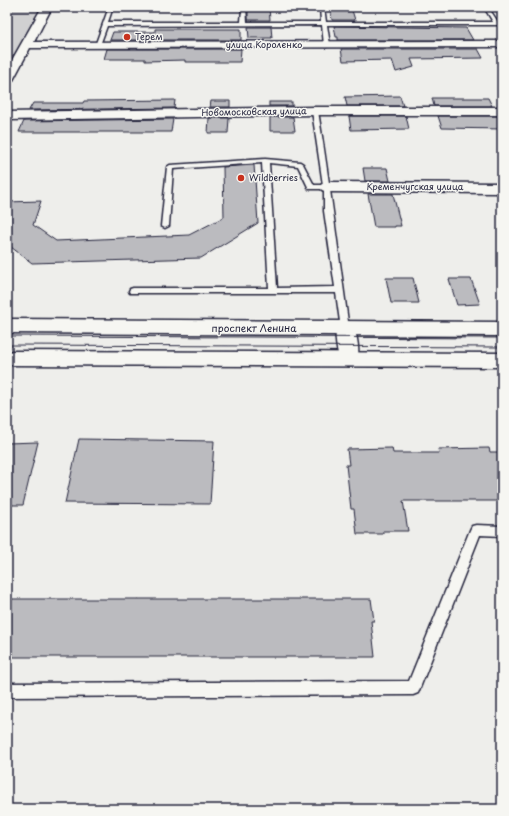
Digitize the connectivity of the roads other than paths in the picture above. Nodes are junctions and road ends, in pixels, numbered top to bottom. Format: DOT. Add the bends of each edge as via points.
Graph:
graph roads {
  1 [pos="47,7"];
  2 [pos="111,7"];
  3 [pos="244,7"];
  4 [pos="322,7"];
  5 [pos="486,7"];
  6 [pos="499,23"];
  7 [pos="105,24"];
  8 [pos="244,24"];
  9 [pos="324,24"];
  10 [pos="502,44"];
  11 [pos="27,45"];
  12 [pos="97,45"];
  13 [pos="328,45"];
  14 [pos="7,80"];
  15 [pos="315,111"];
  16 [pos="502,111"];
  17 [pos="7,116"];
  18 [pos="265,161"];
  19 [pos="328,187"];
  20 [pos="502,188"];
  21 [pos="165,226"];
  22 [pos="272,290"];
  23 [pos="340,290"];
  24 [pos="133,291"];
  25 [pos="7,326"];
  26 [pos="345,329"];
  27 [pos="502,329"];
  28 [pos="7,358"];
  29 [pos="349,359"];
  30 [pos="502,360"];
  31 [pos="502,531"];
  32 [pos="7,690"];
  1 -- 11 [label="street"];
  2 -- 7 [label="lane"];
  3 -- 8 [label="lane"];
  4 -- 9 [label="lane"];
  5 -- 6 [label="lane"];
  6 -- 9 [label="lane"];
  7 -- 8 [label="lane"];
  7 -- 12 [label="lane"];
  8 -- 9 [label="lane"];
  9 -- 13 [label="lane"];
  10 -- 13 [label="street, улица Короленко"];
  11 -- 12 [label="street, улица Короленко"];
  11 -- 14 [label="street"];
  12 -- 13 [label="street, улица Короленко"];
  15 -- 16 [label="street, Новомосковская улица"];
  15 -- 17 [label="street, Новомосковская улица"];
  15 -- 19 [label="lane"];
  18 -- 19 [label="lane" via="300,164 312,187"];
  18 -- 21 [label="lane" via="170,167"];
  18 -- 22 [label="lane"];
  19 -- 20 [label="street, Кременчугская улица"];
  19 -- 23 [label="lane" via="328,211"];
  22 -- 23 [label="lane"];
  22 -- 24 [label="lane"];
  23 -- 26 [label="lane"];
  25 -- 26 [label="main road, проспект Ленина"];
  26 -- 27 [label="main road, проспект Ленина"];
  26 -- 29 [label="street"];
  28 -- 29 [label="main road"];
  29 -- 30 [label="main road"];
  31 -- 32 [label="lane" via="476,530 413,688"];
}
